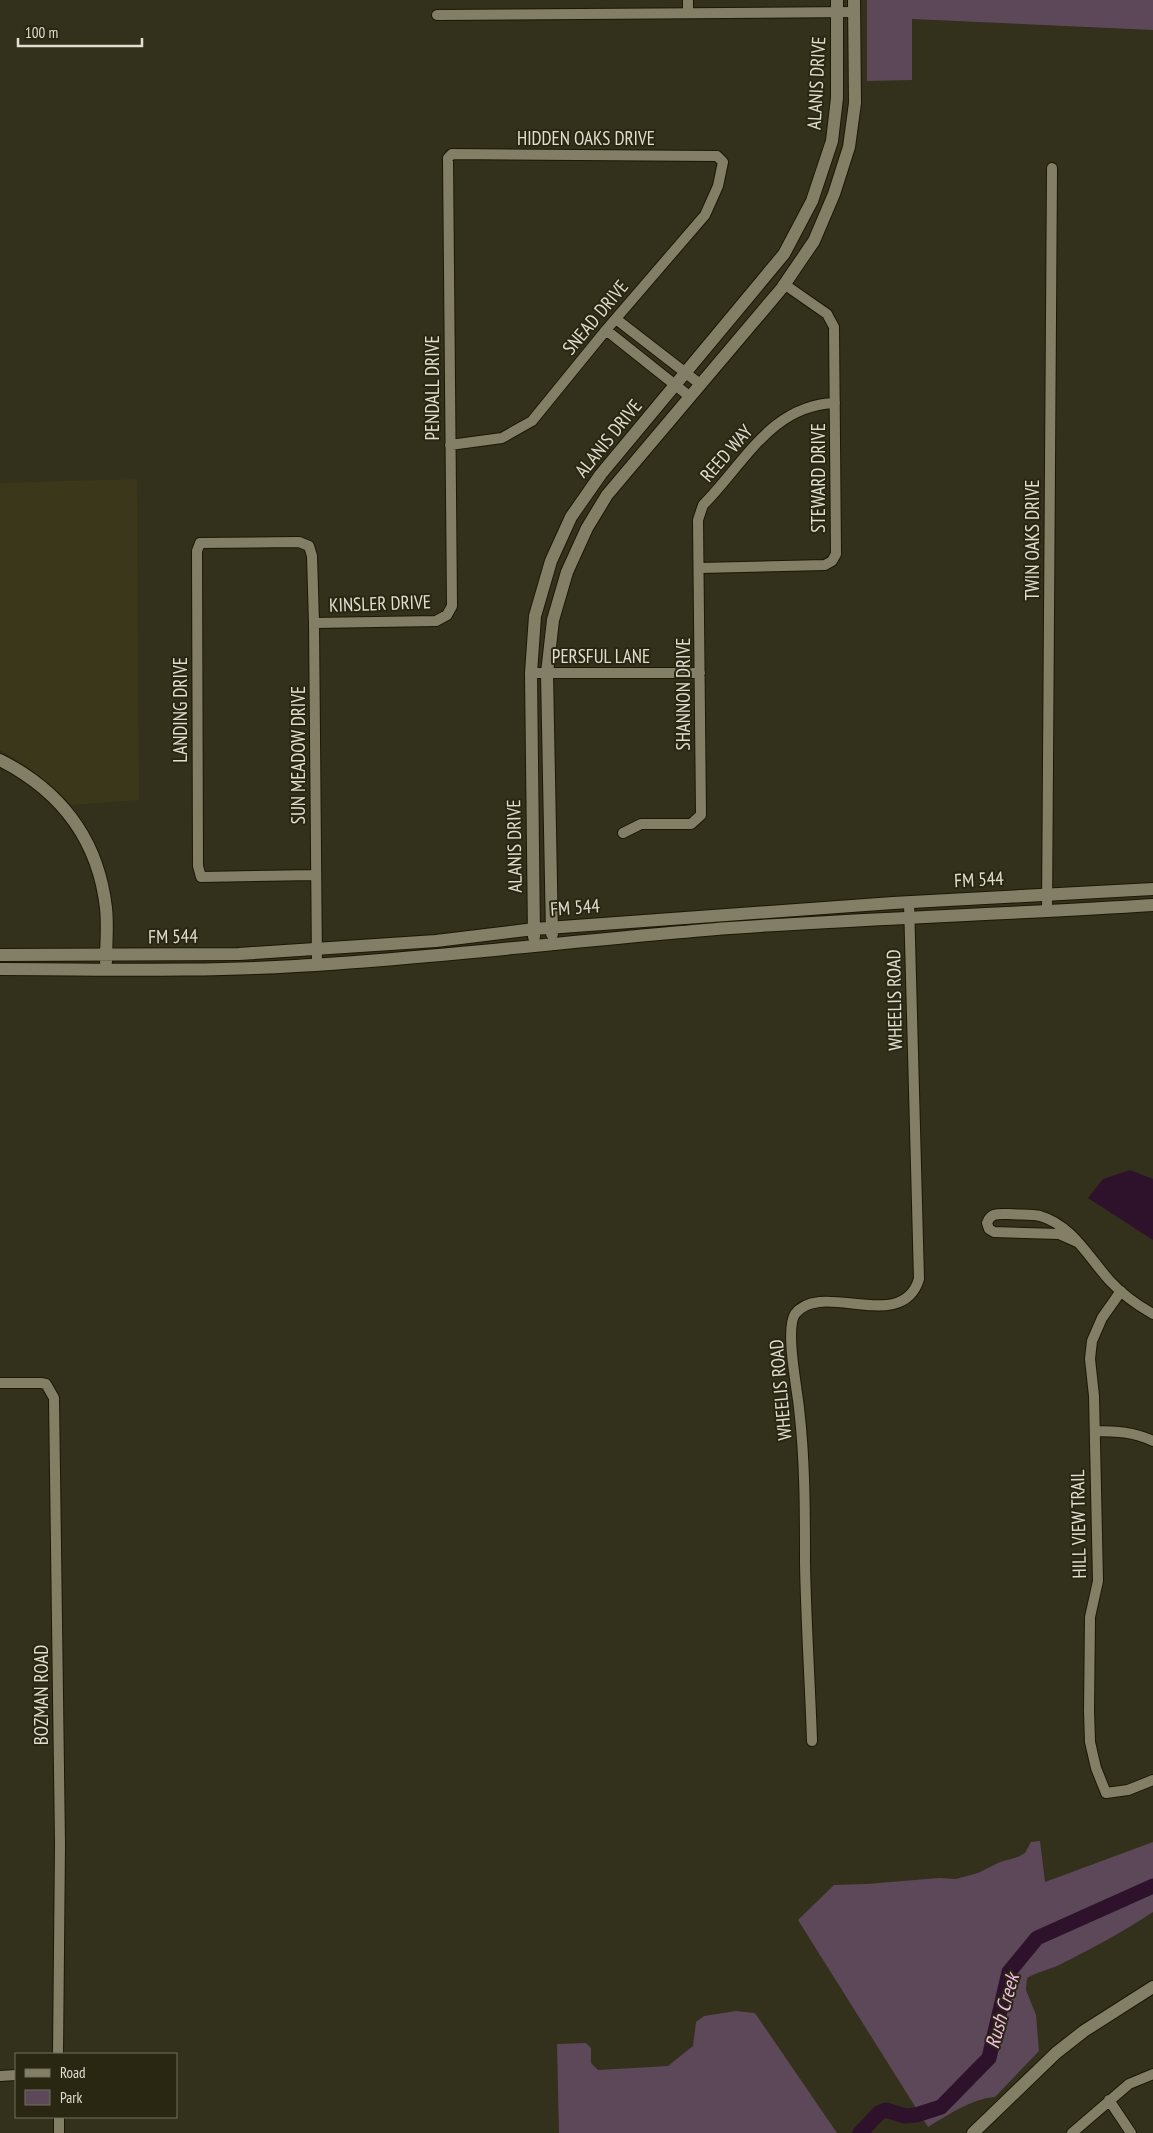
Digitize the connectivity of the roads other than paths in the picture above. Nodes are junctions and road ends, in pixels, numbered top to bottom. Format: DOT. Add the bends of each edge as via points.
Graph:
graph roads {
  1 [pos="688,0"];
  2 [pos="837,6"];
  3 [pos="854,6"];
  4 [pos="688,13"];
  5 [pos="437,15"];
  6 [pos="448,158"];
  7 [pos="723,162"];
  8 [pos="1052,168"];
  9 [pos="784,284"];
  10 [pos="616,319"];
  11 [pos="606,330"];
  12 [pos="686,373"];
  13 [pos="700,384"];
  14 [pos="676,385"];
  15 [pos="690,396"];
  16 [pos="835,403"];
  17 [pos="450,445"];
  18 [pos="200,543"];
  19 [pos="700,568"];
  20 [pos="447,615"];
  21 [pos="314,623"];
  22 [pos="531,673"];
  23 [pos="547,673"];
  24 [pos="700,673"];
  25 [pos="0,760"];
  26 [pos="623,833"];
  27 [pos="316,875"];
  28 [pos="1153,889"];
  29 [pos="1047,894"];
  30 [pos="909,902"];
  31 [pos="1153,905"];
  32 [pos="1047,912"];
  33 [pos="909,917"];
  34 [pos="552,928"];
  35 [pos="534,929"];
  36 [pos="552,944"];
  37 [pos="534,945"];
  38 [pos="316,950"];
  39 [pos="0,955"];
  40 [pos="106,955"];
  41 [pos="317,965"];
  42 [pos="0,969"];
  43 [pos="106,969"];
  44 [pos="1077,1242"];
  45 [pos="1121,1291"];
  46 [pos="1153,1314"];
  47 [pos="0,1383"];
  48 [pos="1095,1431"];
  49 [pos="1153,1441"];
  50 [pos="812,1741"];
  51 [pos="1153,1780"];
  52 [pos="1153,1987"];
  53 [pos="58,2053"];
  54 [pos="1153,2074"];
  55 [pos="15,2075"];
  56 [pos="0,2076"];
  57 [pos="1109,2100"];
  58 [pos="59,2118"];
  59 [pos="59,2133"];
  60 [pos="973,2133"];
  61 [pos="1072,2133"];
  62 [pos="1131,2133"];
  1 -- 4 [label="street"];
  2 -- 3 [label="street"];
  2 -- 4 [label="street"];
  2 -- 12 [label="main road, ALANIS DRIVE" via="837,98 832,141 812,201 784,254"];
  3 -- 9 [label="main road, ALANIS DRIVE" via="855,103 849,147 814,241"];
  4 -- 5 [label="street"];
  6 -- 7 [label="street, HIDDEN OAKS DRIVE" via="452,154 717,156"];
  6 -- 17 [label="street, PENDALL DRIVE"];
  7 -- 10 [label="street, SNEAD DRIVE" via="718,186 705,215"];
  8 -- 29 [label="street, TWIN OAKS DRIVE"];
  9 -- 13 [label="main road, ALANIS DRIVE"];
  9 -- 16 [label="street, STEWARD DRIVE" via="827,314 834,327"];
  10 -- 11 [label="street, SNEAD DRIVE"];
  10 -- 12 [label="street"];
  11 -- 14 [label="street"];
  11 -- 17 [label="street, SNEAD DRIVE" via="532,421 502,438"];
  12 -- 13 [label="street"];
  12 -- 14 [label="main road, ALANIS DRIVE"];
  13 -- 15 [label="main road, ALANIS DRIVE"];
  14 -- 15 [label="street"];
  14 -- 22 [label="main road, ALANIS DRIVE" via="600,474 571,517 551,561 535,616"];
  15 -- 23 [label="main road, ALANIS DRIVE" via="607,495 587,528 567,572 553,620"];
  16 -- 19 [label="street, REED WAY" via="804,408 784,418 767,432 703,505 698,520"];
  16 -- 19 [label="street, STEWARD DRIVE" via="836,550 832,561 821,566"];
  17 -- 20 [label="street, PENDALL DRIVE" via="452,606"];
  18 -- 21 [label="street, SUN MEADOW DRIVE" via="299,542 309,546"];
  18 -- 27 [label="street, LANDING DRIVE" via="197,571 198,856 201,877"];
  19 -- 24 [label="street, SHANNON DRIVE"];
  20 -- 21 [label="street, KINSLER DRIVE" via="436,621"];
  21 -- 27 [label="street, SUN MEADOW DRIVE"];
  22 -- 23 [label="street, PERSFUL LANE"];
  22 -- 35 [label="main road, ALANIS DRIVE"];
  23 -- 24 [label="street, PERSFUL LANE"];
  23 -- 34 [label="main road, ALANIS DRIVE"];
  24 -- 26 [label="street, SHANNON DRIVE" via="701,811 698,819 691,824 641,824"];
  25 -- 40 [label="main road" via="20,770 55,798 86,839 104,892"];
  27 -- 38 [label="street, SUN MEADOW DRIVE"];
  28 -- 29 [label="main road, FM 544"];
  29 -- 30 [label="main road, FM 544"];
  29 -- 32 [label="street, TWIN OAKS DRIVE"];
  30 -- 33 [label="street, WHEELIS ROAD"];
  30 -- 34 [label="main road, FM 544"];
  31 -- 32 [label="main road, FM 544"];
  32 -- 33 [label="main road, FM 544"];
  33 -- 36 [label="main road, FM 544" via="730,928"];
  33 -- 50 [label="street, WHEELIS ROAD" via="919,1279 916,1290 896,1304 866,1306 817,1302 800,1309 792,1322 792,1351 802,1432"];
  34 -- 35 [label="main road, FM 544"];
  34 -- 36 [label="main road, ALANIS DRIVE"];
  35 -- 37 [label="main road, ALANIS DRIVE"];
  35 -- 38 [label="main road, FM 544" via="436,941"];
  36 -- 37 [label="main road, FM 544"];
  37 -- 41 [label="main road, FM 544" via="464,954"];
  38 -- 40 [label="main road, FM 544"];
  38 -- 41 [label="street, SUN MEADOW DRIVE"];
  39 -- 40 [label="main road, FM 544"];
  40 -- 43 [label="main road"];
  41 -- 43 [label="main road, FM 544" via="241,969"];
  42 -- 43 [label="main road, FM 544"];
  44 -- 44 [label="street" via="1060,1226 1040,1216 995,1214 988,1218 989,1229 994,1232 1059,1234"];
  44 -- 45 [label="street"];
  45 -- 46 [label="street"];
  45 -- 48 [label="street, HILL VIEW TRAIL" via="1102,1318 1092,1341 1090,1359"];
  47 -- 53 [label="street, BOZMAN ROAD" via="46,1384 54,1398 60,1844"];
  48 -- 49 [label="street" via="1121,1431"];
  48 -- 51 [label="street, HILL VIEW TRAIL" via="1098,1581 1090,1616 1090,1742 1106,1793 1128,1790"];
  52 -- 60 [label="main road" via="1056,2053"];
  54 -- 57 [label="street" via="1129,2084"];
  55 -- 56 [label="street"];
  57 -- 61 [label="street"];
  57 -- 62 [label="street"];
  58 -- 59 [label="street"];
}
